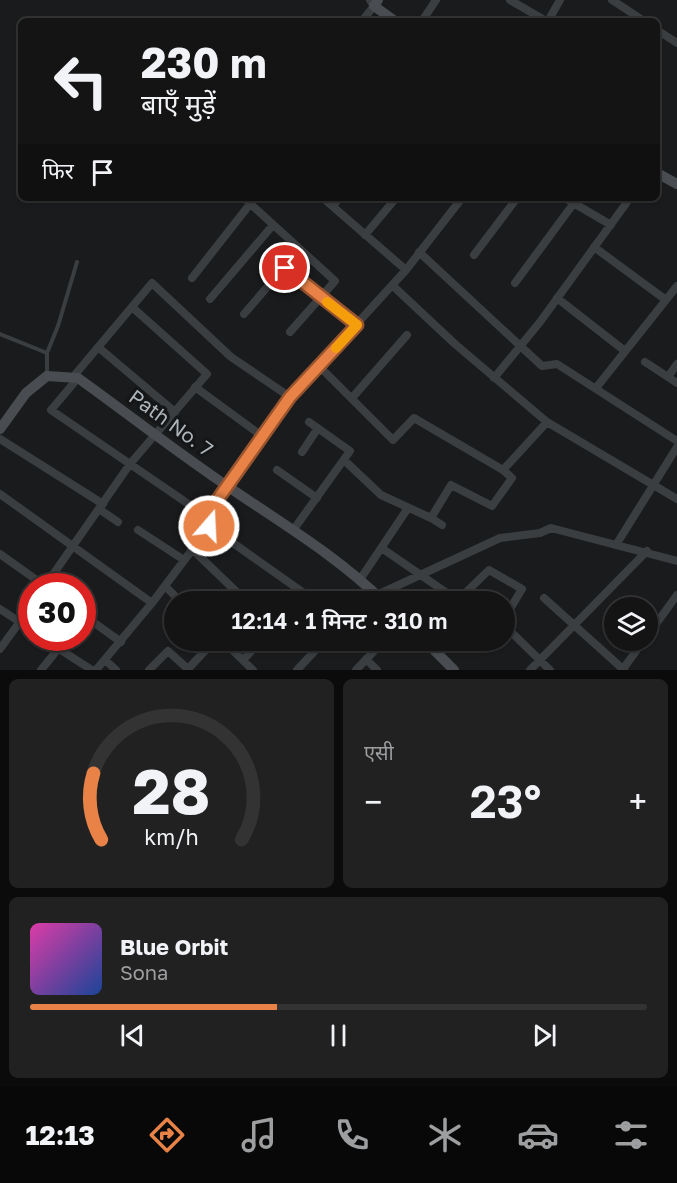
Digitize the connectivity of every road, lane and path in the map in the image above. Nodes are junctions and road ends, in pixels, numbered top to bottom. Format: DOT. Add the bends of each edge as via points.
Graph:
graph roads {
  1 [pos="436,0"];
  2 [pos="510,0"];
  3 [pos="560,0"];
  4 [pos="612,0"];
  5 [pos="374,2"];
  6 [pos="364,18"];
  7 [pos="392,18"];
  8 [pos="425,18"];
  9 [pos="542,18"];
  10 [pos="549,18"];
  11 [pos="639,18"];
  12 [pos="660,32"];
  13 [pos="677,43"];
  14 [pos="660,175"];
  15 [pos="677,184"];
  16 [pos="247,201"];
  17 [pos="327,201"];
  18 [pos="337,201"];
  19 [pos="393,201"];
  20 [pos="460,201"];
  21 [pos="515,201"];
  22 [pos="570,201"];
  23 [pos="628,201"];
  24 [pos="574,203"];
  25 [pos="333,206"];
  26 [pos="273,225"];
  27 [pos="611,225"];
  28 [pos="365,235"];
  29 [pos="594,247"];
  30 [pos="300,249"];
  31 [pos="419,252"];
  32 [pos="474,255"];
  33 [pos="77,262"];
  34 [pos="285,268"];
  35 [pos="406,270"];
  36 [pos="192,278"];
  37 [pos="515,283"];
  38 [pos="392,285"];
  39 [pos="677,286"];
  40 [pos="321,297"];
  41 [pos="557,298"];
  42 [pos="210,299"];
  43 [pos="666,300"];
  44 [pos="132,307"];
  45 [pos="244,314"];
  46 [pos="357,325"];
  47 [pos="290,332"];
  48 [pos="0,334"];
  49 [pos="407,335"];
  50 [pos="521,345"];
  51 [pos="98,347"];
  52 [pos="625,351"];
  53 [pos="47,353"];
  54 [pos="645,362"];
  55 [pos="677,364"];
  56 [pos="319,366"];
  57 [pos="47,376"];
  58 [pos="668,377"];
  59 [pos="75,378"];
  60 [pos="494,378"];
  61 [pos="677,383"];
  62 [pos="195,387"];
  63 [pos="596,388"];
  64 [pos="290,397"];
  65 [pos="352,398"];
  66 [pos="175,412"];
  67 [pos="309,422"];
  68 [pos="547,422"];
  69 [pos="318,428"];
  70 [pos="0,429"];
  71 [pos="158,435"];
  72 [pos="262,436"];
  73 [pos="0,439"];
  74 [pos="677,441"];
  75 [pos="677,447"];
  76 [pos="302,452"];
  77 [pos="344,460"];
  78 [pos="130,464"];
  79 [pos="277,470"];
  80 [pos="504,470"];
  81 [pos="653,484"];
  82 [pos="228,487"];
  83 [pos="0,494"];
  84 [pos="317,498"];
  85 [pos="677,499"];
  86 [pos="101,506"];
  87 [pos="408,508"];
  88 [pos="206,516"];
  89 [pos="431,518"];
  90 [pos="118,522"];
  91 [pos="442,525"];
  92 [pos="209,526"];
  93 [pos="294,529"];
  94 [pos="138,530"];
  95 [pos="616,545"];
  96 [pos="73,546"];
  97 [pos="192,549"];
  98 [pos="383,549"];
  99 [pos="647,551"];
  100 [pos="0,554"];
  101 [pos="184,560"];
  102 [pos="677,561"];
  103 [pos="419,576"];
  104 [pos="361,579"];
  105 [pos="165,586"];
  106 [pos="170,591"];
  107 [pos="236,591"];
  108 [pos="301,591"];
  109 [pos="370,591"];
  110 [pos="391,591"];
  111 [pos="443,591"];
  112 [pos="469,591"];
  113 [pos="677,596"];
  114 [pos="544,598"];
  115 [pos="515,601"];
  116 [pos="152,603"];
  117 [pos="0,609"];
  118 [pos="18,621"];
  119 [pos="658,622"];
  120 [pos="18,623"];
  121 [pos="96,624"];
  122 [pos="574,626"];
  123 [pos="515,636"];
  124 [pos="121,642"];
  125 [pos="0,649"];
  126 [pos="56,651"];
  127 [pos="61,651"];
  128 [pos="205,651"];
  129 [pos="234,651"];
  130 [pos="252,651"];
  131 [pos="315,651"];
  132 [pos="374,651"];
  133 [pos="435,651"];
  134 [pos="637,651"];
  135 [pos="366,659"];
  136 [pos="105,660"];
  137 [pos="243,660"];
  138 [pos="540,660"];
  139 [pos="189,669"];
  140 [pos="41,670"];
  141 [pos="94,670"];
  142 [pos="116,670"];
  143 [pos="149,670"];
  144 [pos="254,670"];
  145 [pos="297,670"];
  146 [pos="356,670"];
  147 [pos="377,670"];
  148 [pos="454,670"];
  149 [pos="530,670"];
  150 [pos="550,670"];
  151 [pos="624,670"];
  1 -- 8 [label="street"];
  2 -- 9 [label="street"];
  3 -- 10 [label="street"];
  4 -- 11 [label="street"];
  5 -- 6 [label="street"];
  5 -- 7 [label="street"];
  12 -- 13 [label="street"];
  14 -- 15 [label="street"];
  16 -- 26 [label="street"];
  16 -- 36 [label="street"];
  17 -- 25 [label="street"];
  18 -- 25 [label="street"];
  19 -- 28 [label="street"];
  20 -- 31 [label="street"];
  21 -- 32 [label="street"];
  22 -- 24 [label="street"];
  23 -- 27 [label="street"];
  24 -- 27 [label="street"];
  24 -- 37 [label="street"];
  25 -- 28 [label="street"];
  26 -- 30 [label="street"];
  26 -- 42 [label="street"];
  27 -- 29 [label="street"];
  28 -- 35 [label="street"];
  29 -- 41 [label="street"];
  29 -- 43 [label="street"];
  30 -- 34 [label="street"];
  30 -- 40 [label="street" via="335,281"];
  31 -- 35 [label="street"];
  31 -- 50 [label="street"];
  33 -- 53 [label="lane"];
  34 -- 40 [label="street"];
  34 -- 45 [label="street"];
  35 -- 38 [label="street"];
  38 -- 46 [label="street"];
  38 -- 60 [label="street"];
  39 -- 43 [label="street"];
  40 -- 46 [label="street"];
  40 -- 47 [label="street"];
  41 -- 50 [label="street"];
  41 -- 52 [label="street"];
  43 -- 52 [label="street"];
  44 -- 51 [label="street"];
  44 -- 62 [label="street" via="207,374"];
  44 -- 64 [label="street" via="152,283 231,357"];
  46 -- 56 [label="street"];
  48 -- 53 [label="lane"];
  49 -- 65 [label="street"];
  50 -- 60 [label="street"];
  50 -- 63 [label="street" via="542,366 557,364"];
  51 -- 59 [label="street"];
  51 -- 66 [label="street"];
  52 -- 63 [label="street"];
  53 -- 57 [label="lane"];
  54 -- 58 [label="street"];
  55 -- 58 [label="street"];
  56 -- 64 [label="street"];
  56 -- 65 [label="street"];
  57 -- 59 [label="street"];
  57 -- 70 [label="street" via="26,393"];
  58 -- 61 [label="street"];
  59 -- 71 [label="street, Path No. 7"];
  59 -- 78 [label="street" via="51,411"];
  60 -- 68 [label="street"];
  62 -- 66 [label="street"];
  62 -- 72 [label="street"];
  63 -- 74 [label="street"];
  64 -- 72 [label="street"];
  65 -- 80 [label="street" via="393,440 414,418"];
  66 -- 71 [label="street"];
  67 -- 69 [label="street"];
  68 -- 80 [label="street"];
  68 -- 81 [label="street"];
  69 -- 76 [label="street"];
  69 -- 77 [label="street" via="350,452"];
  71 -- 78 [label="street"];
  71 -- 82 [label="street, Path No. 7"];
  72 -- 82 [label="street"];
  73 -- 86 [label="street"];
  75 -- 81 [label="street"];
  77 -- 84 [label="street"];
  77 -- 87 [label="street" via="381,495"];
  78 -- 86 [label="street"];
  78 -- 88 [label="street"];
  79 -- 84 [label="street"];
  80 -- 89 [label="street" via="512,478 492,506 451,485"];
  81 -- 85 [label="street"];
  81 -- 95 [label="street"];
  82 -- 88 [label="street"];
  82 -- 93 [label="street, Path No. 7"];
  83 -- 96 [label="street"];
  84 -- 93 [label="street"];
  86 -- 90 [label="street"];
  86 -- 96 [label="street"];
  87 -- 89 [label="street"];
  87 -- 98 [label="street"];
  88 -- 92 [label="street"];
  89 -- 91 [label="street"];
  92 -- 97 [label="street"];
  92 -- 108 [label="street"];
  93 -- 104 [label="street, Path No. 7"];
  94 -- 101 [label="street"];
  95 -- 99 [label="street"];
  95 -- 103 [label="street" via="551,528 500,538"];
  96 -- 100 [label="street" via="45,586"];
  96 -- 116 [label="street"];
  97 -- 101 [label="street"];
  97 -- 107 [label="street"];
  98 -- 103 [label="street"];
  98 -- 104 [label="street"];
  99 -- 102 [label="street"];
  99 -- 122 [label="street"];
  101 -- 105 [label="street"];
  103 -- 110 [label="street"];
  103 -- 111 [label="street"];
  104 -- 109 [label="street, Path No. 7"];
  105 -- 106 [label="street"];
  105 -- 116 [label="street"];
  112 -- 115 [label="street" via="489,570 522,589"];
  113 -- 119 [label="street"];
  114 -- 122 [label="street"];
  116 -- 124 [label="street"];
  117 -- 118 [label="street"];
  120 -- 125 [label="street"];
  121 -- 124 [label="street"];
  122 -- 138 [label="street"];
  122 -- 151 [label="street"];
  123 -- 138 [label="street"];
  124 -- 136 [label="street"];
  126 -- 140 [label="street"];
  127 -- 141 [label="street"];
  128 -- 139 [label="street"];
  129 -- 137 [label="street"];
  130 -- 137 [label="street"];
  131 -- 145 [label="street"];
  132 -- 135 [label="street"];
  133 -- 148 [label="street"];
  134 -- 151 [label="street"];
  135 -- 146 [label="street"];
  135 -- 147 [label="street"];
  136 -- 141 [label="street"];
  136 -- 142 [label="street"];
  137 -- 144 [label="street"];
  138 -- 149 [label="street"];
  138 -- 150 [label="street"];
  139 -- 143 [label="street" via="168,651"];
}
